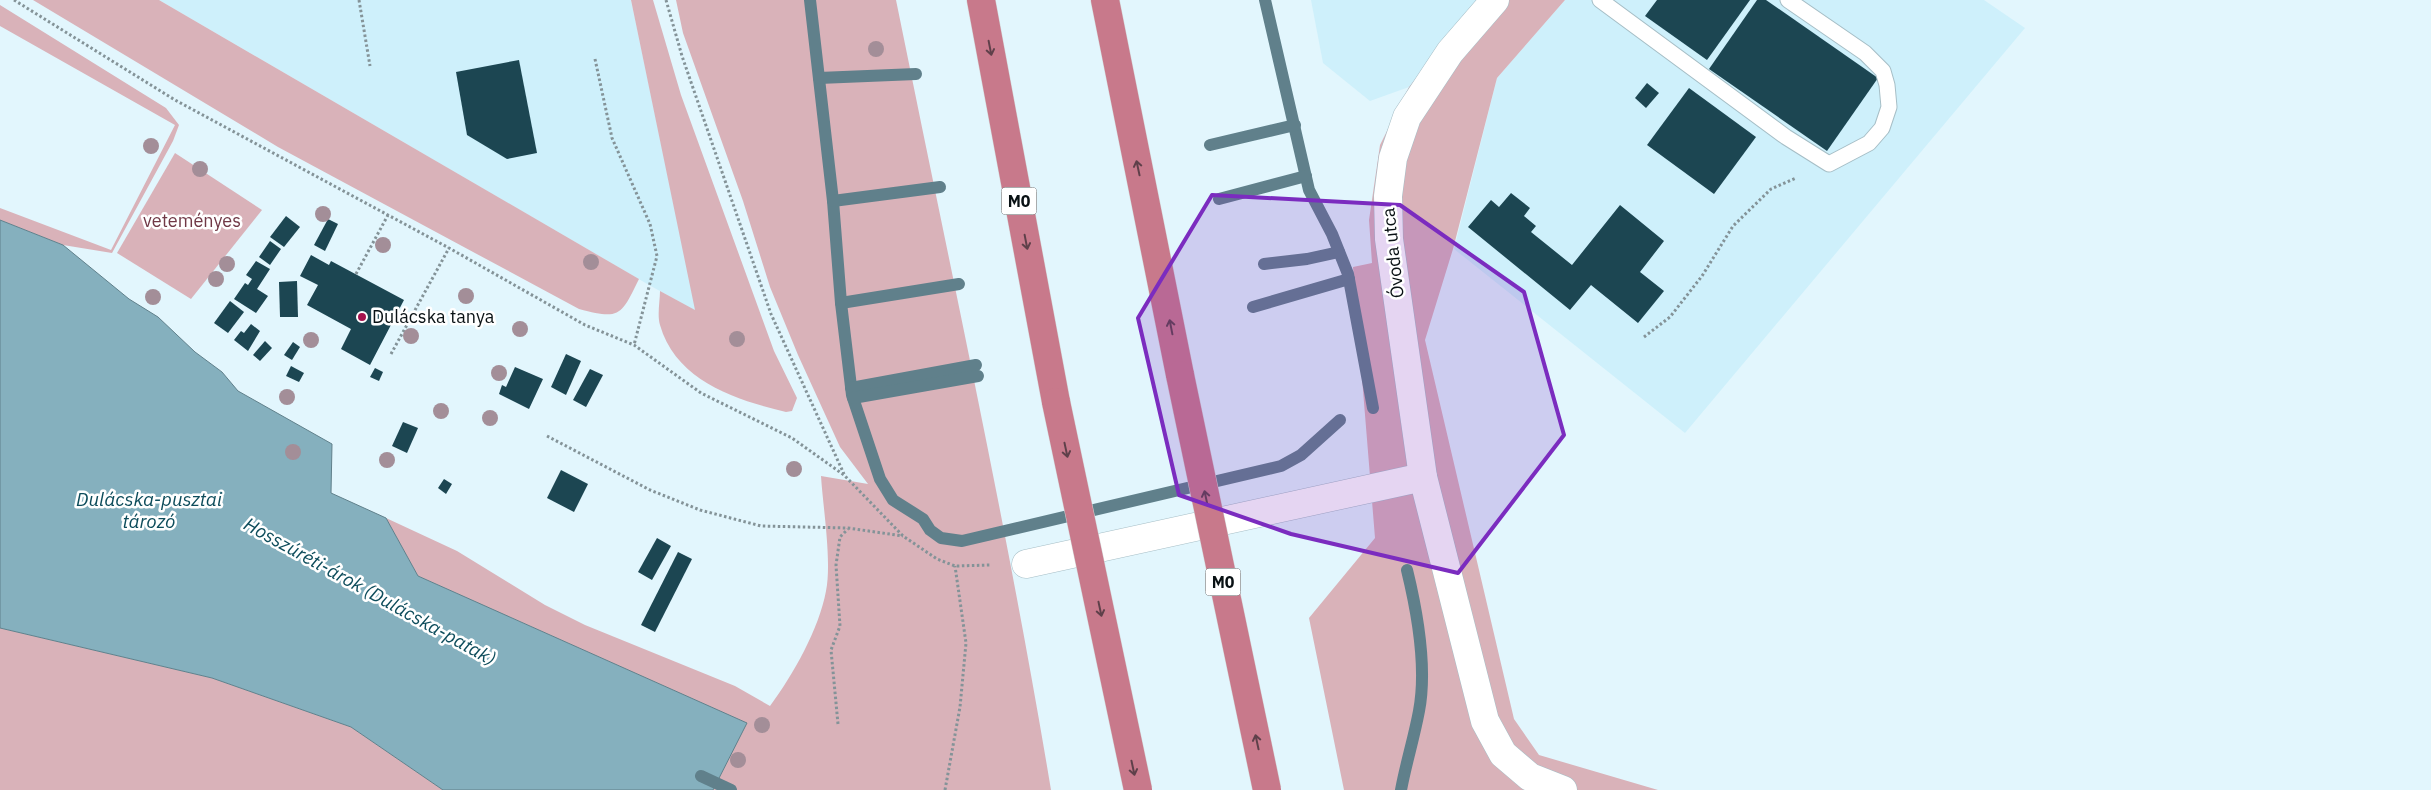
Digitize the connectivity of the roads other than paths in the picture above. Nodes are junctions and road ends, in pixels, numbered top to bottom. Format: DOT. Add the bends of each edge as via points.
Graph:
graph roads {
  1 [pos="981,0"];
  2 [pos="1105,0"];
  3 [pos="1495,0"];
  4 [pos="1600,0"];
  5 [pos="1788,0"];
  6 [pos="1423,477"];
  7 [pos="1026,564"];
  8 [pos="1138,790"];
  9 [pos="1267,790"];
  10 [pos="1563,790"];
  1 -- 8 [label="highway, M0, one-way, bridge" via="1056,402"];
  9 -- 2 [label="highway, M0, one-way, bridge"];
  3 -- 6 [label="street, Óvoda utca" via="1450,52 1407,117 1393,158 1388,196 1389,239"];
  4 -- 5 [label="lane" via="1786,137 1829,164 1869,143 1882,128 1890,106 1887,85 1883,71 1865,53"];
  6 -- 7 [label="street"];
  6 -- 10 [label="street, Óvoda utca" via="1485,721 1503,754 1530,776"];
}
